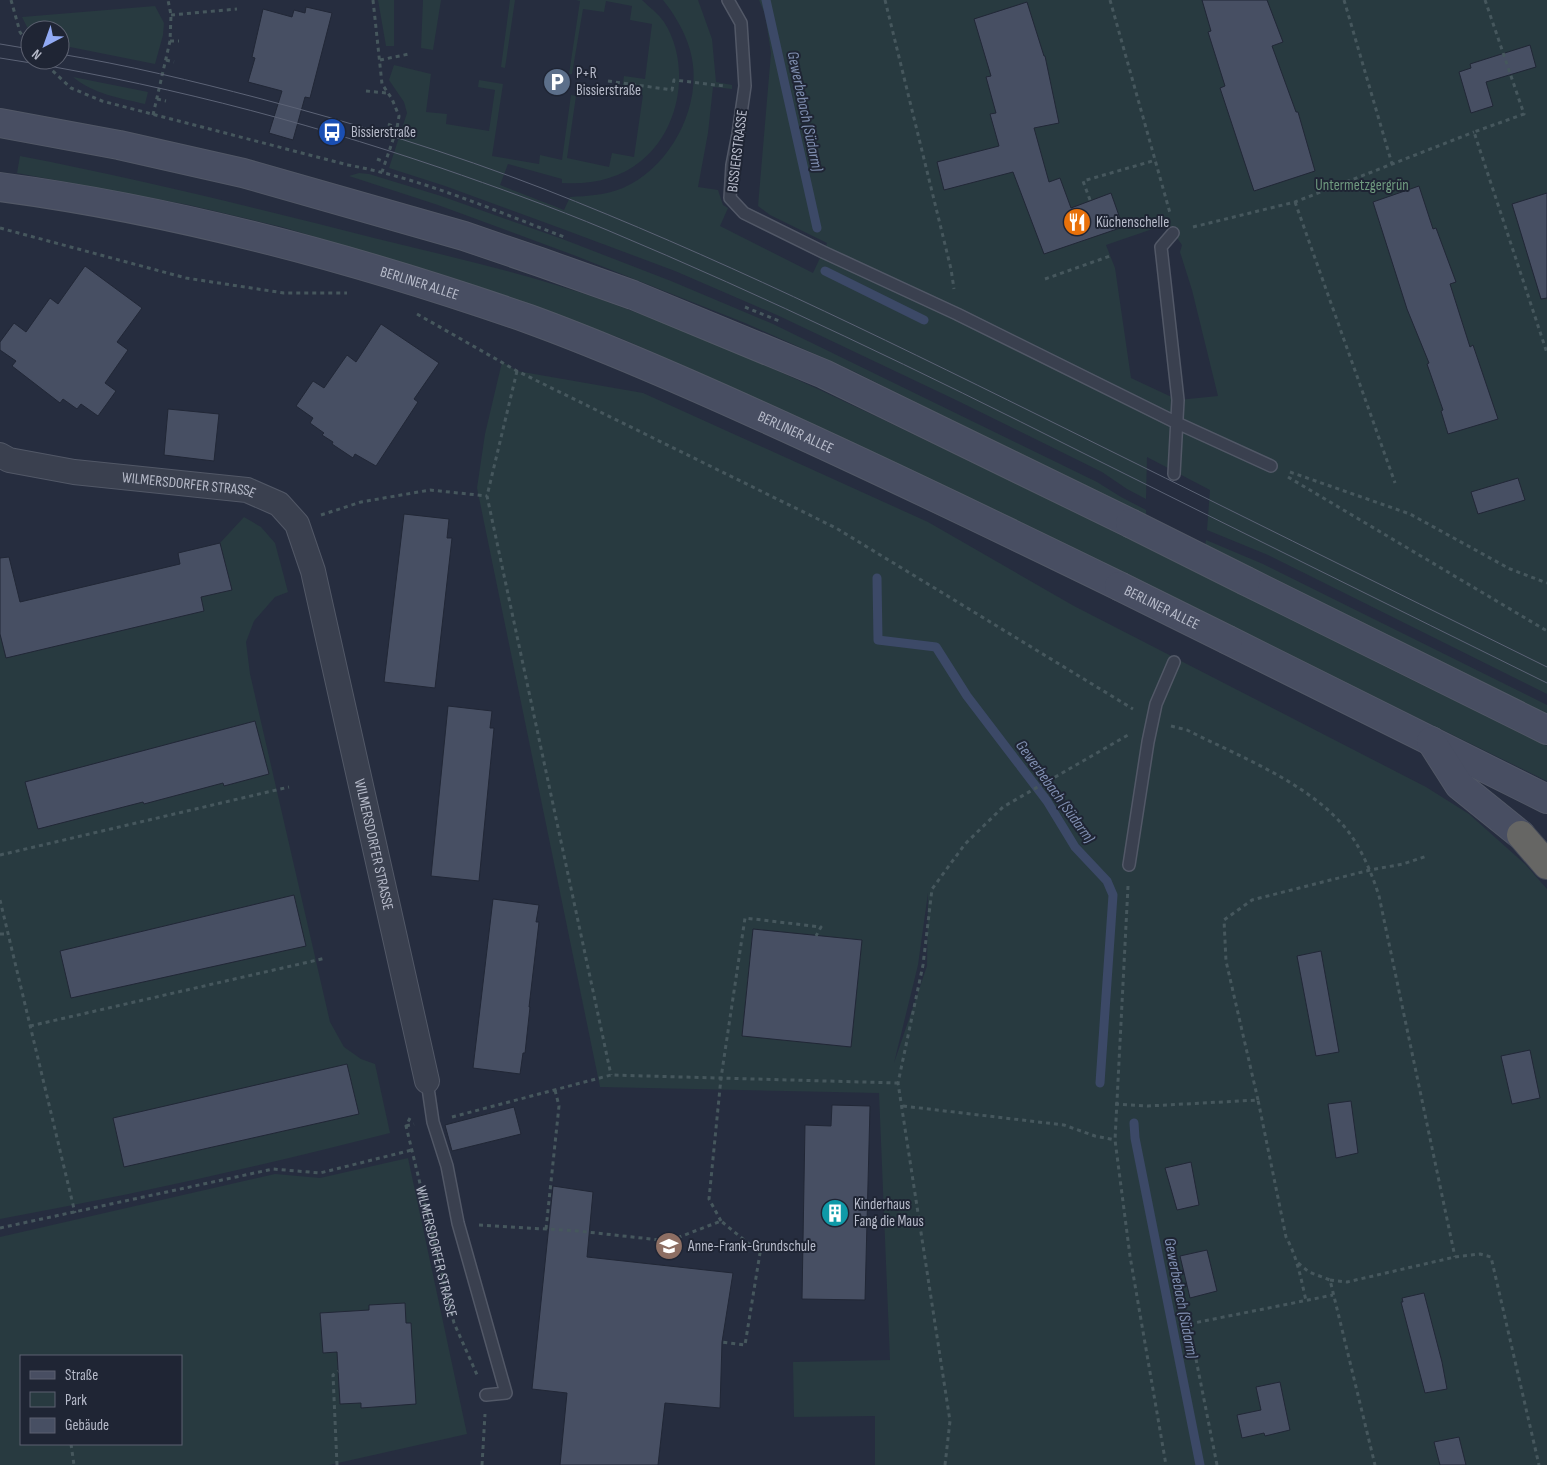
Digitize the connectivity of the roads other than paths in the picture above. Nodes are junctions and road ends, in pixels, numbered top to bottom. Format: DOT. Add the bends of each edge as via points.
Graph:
graph roads {
  1 [pos="728,0"];
  2 [pos="0,123"];
  3 [pos="0,187"];
  4 [pos="1174,234"];
  5 [pos="1177,424"];
  6 [pos="0,455"];
  7 [pos="1270,466"];
  8 [pos="1174,474"];
  9 [pos="1174,662"];
  10 [pos="1547,730"];
  11 [pos="1430,741"];
  12 [pos="1547,799"];
  13 [pos="1521,835"];
  14 [pos="1547,864"];
  15 [pos="1129,865"];
  16 [pos="427,1081"];
  17 [pos="486,1395"];
  1 -- 5 [label="lane, BISSIERSTRASSE" via="741,23 745,86 730,198 744,213 957,314"];
  2 -- 10 [label="main road, bridge" via="120,145 243,173 464,236 633,295 824,374"];
  3 -- 11 [label="main road, BERLINER ALLEE, bridge" via="223,228 379,270 531,320 674,377 816,440"];
  4 -- 5 [label="lane" via="1161,247 1178,400"];
  5 -- 7 [label="lane"];
  5 -- 8 [label="lane"];
  6 -- 16 [label="street, WILMERSDORFER STRASSE" via="9,460 74,472 247,490 279,504 297,524 313,571"];
  9 -- 15 [label="lane" via="1152,721"];
  11 -- 12 [label="main road, BERLINER ALLEE"];
  11 -- 13 [label="main road" via="1459,786"];
  13 -- 14 [label="highway"];
  16 -- 17 [label="lane" via="433,1122 447,1166 458,1223 506,1393"];
}
